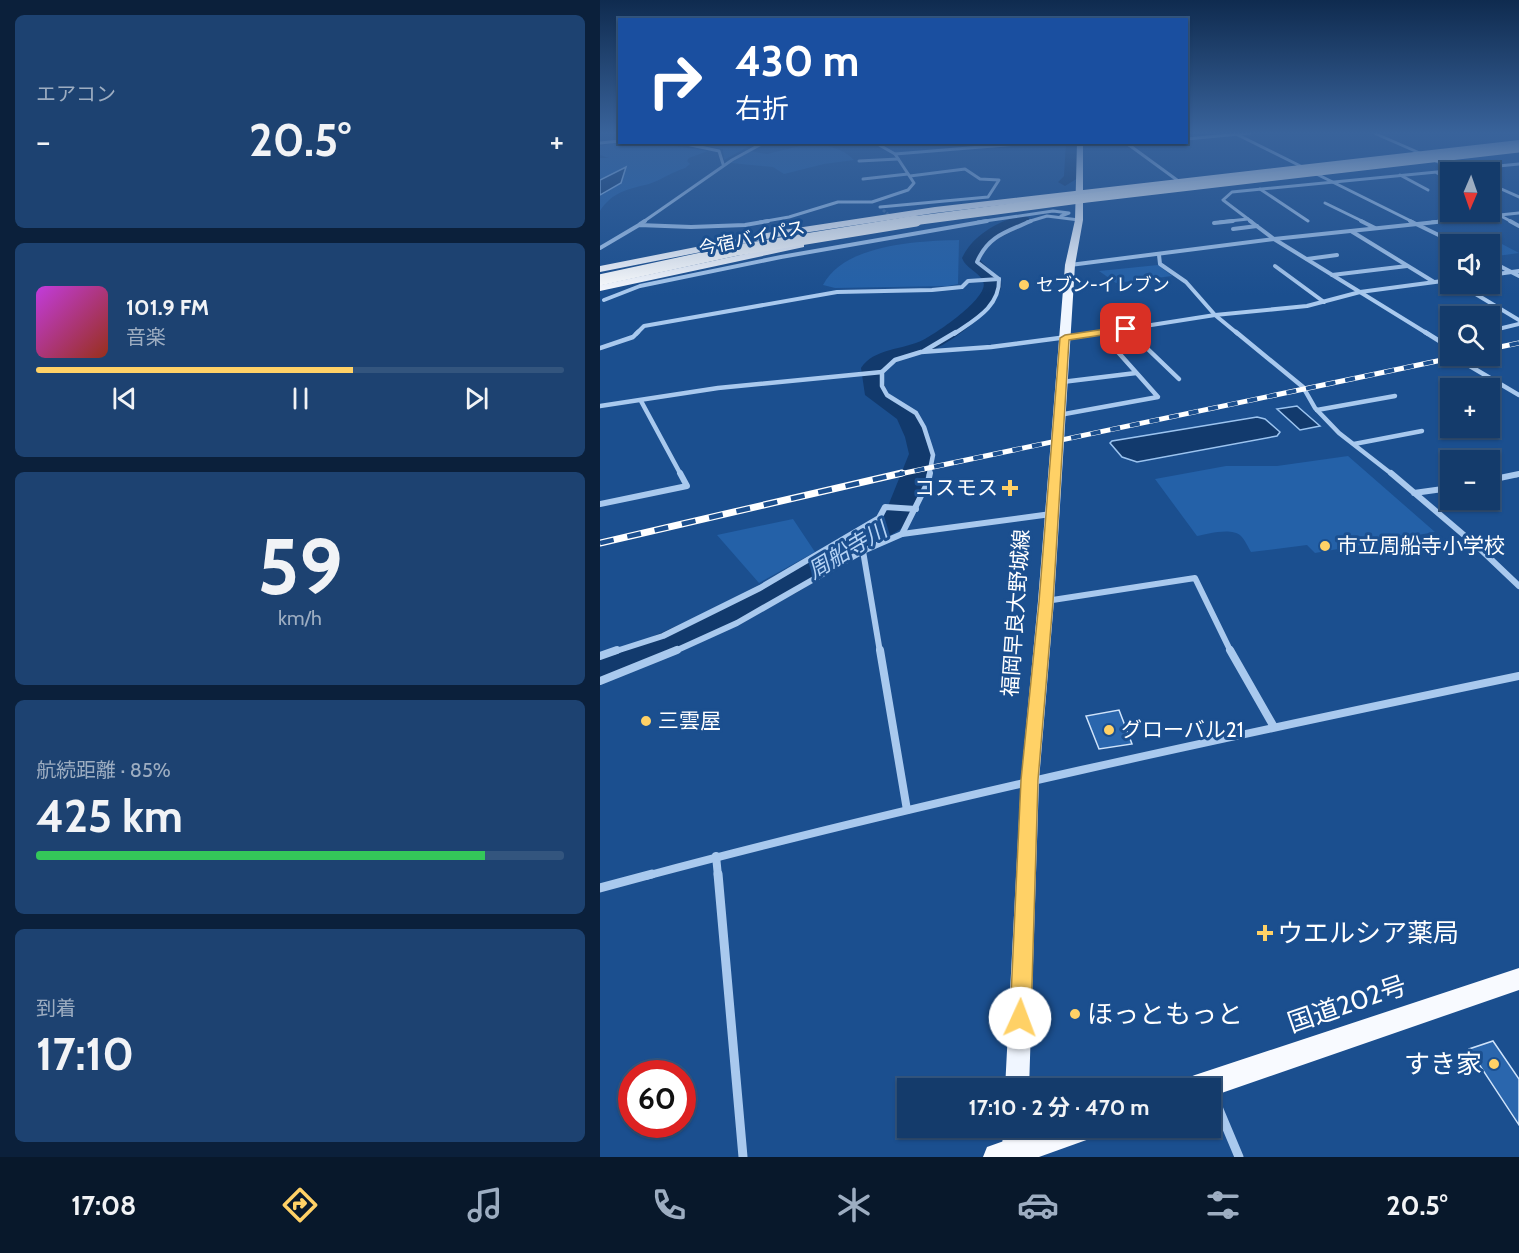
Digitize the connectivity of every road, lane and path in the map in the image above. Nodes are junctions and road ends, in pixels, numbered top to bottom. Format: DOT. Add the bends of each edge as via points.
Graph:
graph roads {
  1 [pos="693,187"];
  2 [pos="910,187"];
  3 [pos="994,187"];
  4 [pos="1079,187"];
  5 [pos="1134,187"];
  6 [pos="1153,187"];
  7 [pos="1170,187"];
  8 [pos="1183,187"];
  9 [pos="1284,187"];
  10 [pos="1339,187"];
  11 [pos="1422,187"];
  12 [pos="1500,188"];
  13 [pos="1260,189"];
  14 [pos="1428,190"];
  15 [pos="1079,196"];
  16 [pos="1519,197"];
  17 [pos="872,202"];
  18 [pos="1325,203"];
  19 [pos="1519,213"];
  20 [pos="1500,215"];
  21 [pos="1061,216"];
  22 [pos="1248,219"];
  23 [pos="1078,220"];
  24 [pos="1308,221"];
  25 [pos="1444,222"];
  26 [pos="1214,223"];
  27 [pos="639,225"];
  28 [pos="1417,225"];
  29 [pos="1258,226"];
  30 [pos="1519,226"];
  31 [pos="1233,229"];
  32 [pos="1376,229"];
  33 [pos="1351,231"];
  34 [pos="1440,236"];
  35 [pos="1274,239"];
  36 [pos="600,248"];
  37 [pos="1159,255"];
  38 [pos="1337,255"];
  39 [pos="1307,259"];
  40 [pos="1070,265"];
  41 [pos="1275,266"];
  42 [pos="1408,266"];
  43 [pos="1500,266"];
  44 [pos="600,269"];
  45 [pos="1519,271"];
  46 [pos="1511,272"];
  47 [pos="600,273"];
  48 [pos="1500,274"];
  49 [pos="1332,275"];
  50 [pos="1519,276"];
  51 [pos="999,279"];
  52 [pos="600,280"];
  53 [pos="1440,281"];
  54 [pos="1434,282"];
  55 [pos="600,288"];
  56 [pos="1360,292"];
  57 [pos="1475,294"];
  58 [pos="604,300"];
  59 [pos="1324,302"];
  60 [pos="1215,315"];
  61 [pos="1519,322"];
  62 [pos="1500,328"];
  63 [pos="1126,329"];
  64 [pos="1101,333"];
  65 [pos="1065,338"];
  66 [pos="1440,341"];
  67 [pos="600,348"];
  68 [pos="921,352"];
  69 [pos="1470,366"];
  70 [pos="882,372"];
  71 [pos="1136,373"];
  72 [pos="1179,379"];
  73 [pos="1062,382"];
  74 [pos="1519,394"];
  75 [pos="1395,396"];
  76 [pos="641,401"];
  77 [pos="600,406"];
  78 [pos="1317,410"];
  79 [pos="1058,415"];
  80 [pos="1422,431"];
  81 [pos="1354,444"];
  82 [pos="1519,474"];
  83 [pos="1500,478"];
  84 [pos="1440,489"];
  85 [pos="1414,493"];
  86 [pos="600,504"];
  87 [pos="913,508"];
  88 [pos="1051,514"];
  89 [pos="902,534"];
  90 [pos="863,551"];
  91 [pos="1519,586"];
  92 [pos="1046,602"];
  93 [pos="600,656"];
  94 [pos="1519,676"];
  95 [pos="600,681"];
  96 [pos="1274,727"];
  97 [pos="1030,780"];
  98 [pos="907,810"];
  99 [pos="716,856"];
  100 [pos="600,888"];
  101 [pos="1519,979"];
  102 [pos="1017,1078"];
  103 [pos="1221,1081"];
  104 [pos="1221,1123"];
  105 [pos="1039,1138"];
  106 [pos="1009,1145"];
  107 [pos="743,1157"];
  108 [pos="1239,1157"];
  1 -- 27 [label="street"];
  2 -- 17 [label="street"];
  3 -- 17 [label="street" via="988,197 881,208"];
  4 -- 15 [label="main road, 福岡早良大野城線"];
  5 -- 15 [label="highway, 今宿バイパス"];
  6 -- 47 [label="highway, bridge" via="948,210 756,241"];
  7 -- 15 [label="highway, 今宿バイパス"];
  8 -- 52 [label="highway, bridge" via="953,215 761,246"];
  9 -- 13 [label="street"];
  10 -- 28 [label="street"];
  11 -- 14 [label="street"];
  12 -- 16 [label="street"];
  13 -- 22 [label="street" via="1232,192 1223,200"];
  13 -- 24 [label="street"];
  15 -- 23 [label="main road, 福岡早良大野城線"];
  15 -- 44 [label="highway, 今宿バイパス" via="777,234"];
  15 -- 55 [label="highway, 今宿バイパス" via="791,246"];
  17 -- 27 [label="street" via="838,202 745,225"];
  18 -- 32 [label="street"];
  19 -- 20 [label="street"];
  20 -- 30 [label="street"];
  21 -- 23 [label="street"];
  21 -- 51 [label="street" via="1030,221 991,239 977,262"];
  21 -- 58 [label="street" via="1069,213 1025,214 781,257 640,286"];
  22 -- 26 [label="street"];
  22 -- 29 [label="street"];
  23 -- 40 [label="main road, 福岡早良大野城線"];
  25 -- 28 [label="street"];
  27 -- 36 [label="street"];
  28 -- 32 [label="street"];
  28 -- 34 [label="street"];
  29 -- 31 [label="street"];
  29 -- 35 [label="street"];
  32 -- 33 [label="street"];
  33 -- 35 [label="street"];
  33 -- 42 [label="street"];
  35 -- 37 [label="street"];
  35 -- 39 [label="street"];
  37 -- 40 [label="street"];
  37 -- 60 [label="street" via="1160,264 1186,282"];
  38 -- 39 [label="street"];
  39 -- 49 [label="street"];
  40 -- 65 [label="main road, 福岡早良大野城線"];
  41 -- 59 [label="street"];
  42 -- 49 [label="street"];
  42 -- 54 [label="street"];
  43 -- 46 [label="street"];
  45 -- 46 [label="street"];
  46 -- 48 [label="street"];
  46 -- 50 [label="street"];
  49 -- 56 [label="street"];
  51 -- 67 [label="street" via="968,281 962,286 932,290 837,292 786,299 644,326 633,337"];
  51 -- 68 [label="street" via="999,293 992,304 956,334"];
  53 -- 54 [label="street"];
  54 -- 56 [label="street"];
  56 -- 59 [label="street"];
  56 -- 66 [label="street"];
  57 -- 61 [label="street"];
  59 -- 60 [label="street"];
  60 -- 63 [label="street"];
  60 -- 78 [label="street" via="1303,387"];
  61 -- 62 [label="street"];
  63 -- 64 [label="street"];
  63 -- 72 [label="street"];
  64 -- 65 [label="street"];
  64 -- 71 [label="street"];
  65 -- 68 [label="street"];
  65 -- 73 [label="main road, 福岡早良大野城線"];
  68 -- 70 [label="street" via="895,360"];
  69 -- 74 [label="street"];
  70 -- 76 [label="street" via="718,388"];
  70 -- 87 [label="street" via="887,395 916,413 933,456 928,482"];
  71 -- 73 [label="street"];
  71 -- 79 [label="street" via="1158,397"];
  73 -- 79 [label="main road, 福岡早良大野城線"];
  75 -- 78 [label="street"];
  76 -- 77 [label="street"];
  76 -- 86 [label="street" via="687,486"];
  78 -- 81 [label="street"];
  79 -- 88 [label="main road, 福岡早良大野城線"];
  80 -- 81 [label="street"];
  81 -- 85 [label="street"];
  82 -- 83 [label="street"];
  84 -- 85 [label="street"];
  85 -- 91 [label="street"];
  87 -- 89 [label="street"];
  87 -- 93 [label="street" via="885,507 879,518 760,588 663,636"];
  88 -- 89 [label="street"];
  88 -- 92 [label="main road, 福岡早良大野城線"];
  89 -- 90 [label="street"];
  90 -- 95 [label="street" via="737,623"];
  90 -- 98 [label="street"];
  92 -- 96 [label="street" via="1195,578 1223,639"];
  92 -- 97 [label="main road, 福岡早良大野城線"];
  94 -- 96 [label="street"];
  96 -- 97 [label="street"];
  97 -- 98 [label="street"];
  97 -- 102 [label="main road, 福岡早良大野城線"];
  98 -- 99 [label="street"];
  99 -- 100 [label="street"];
  99 -- 107 [label="street"];
  101 -- 103 [label="highway, 国道202号"];
  104 -- 108 [label="street"];
  105 -- 106 [label="highway"];
}
